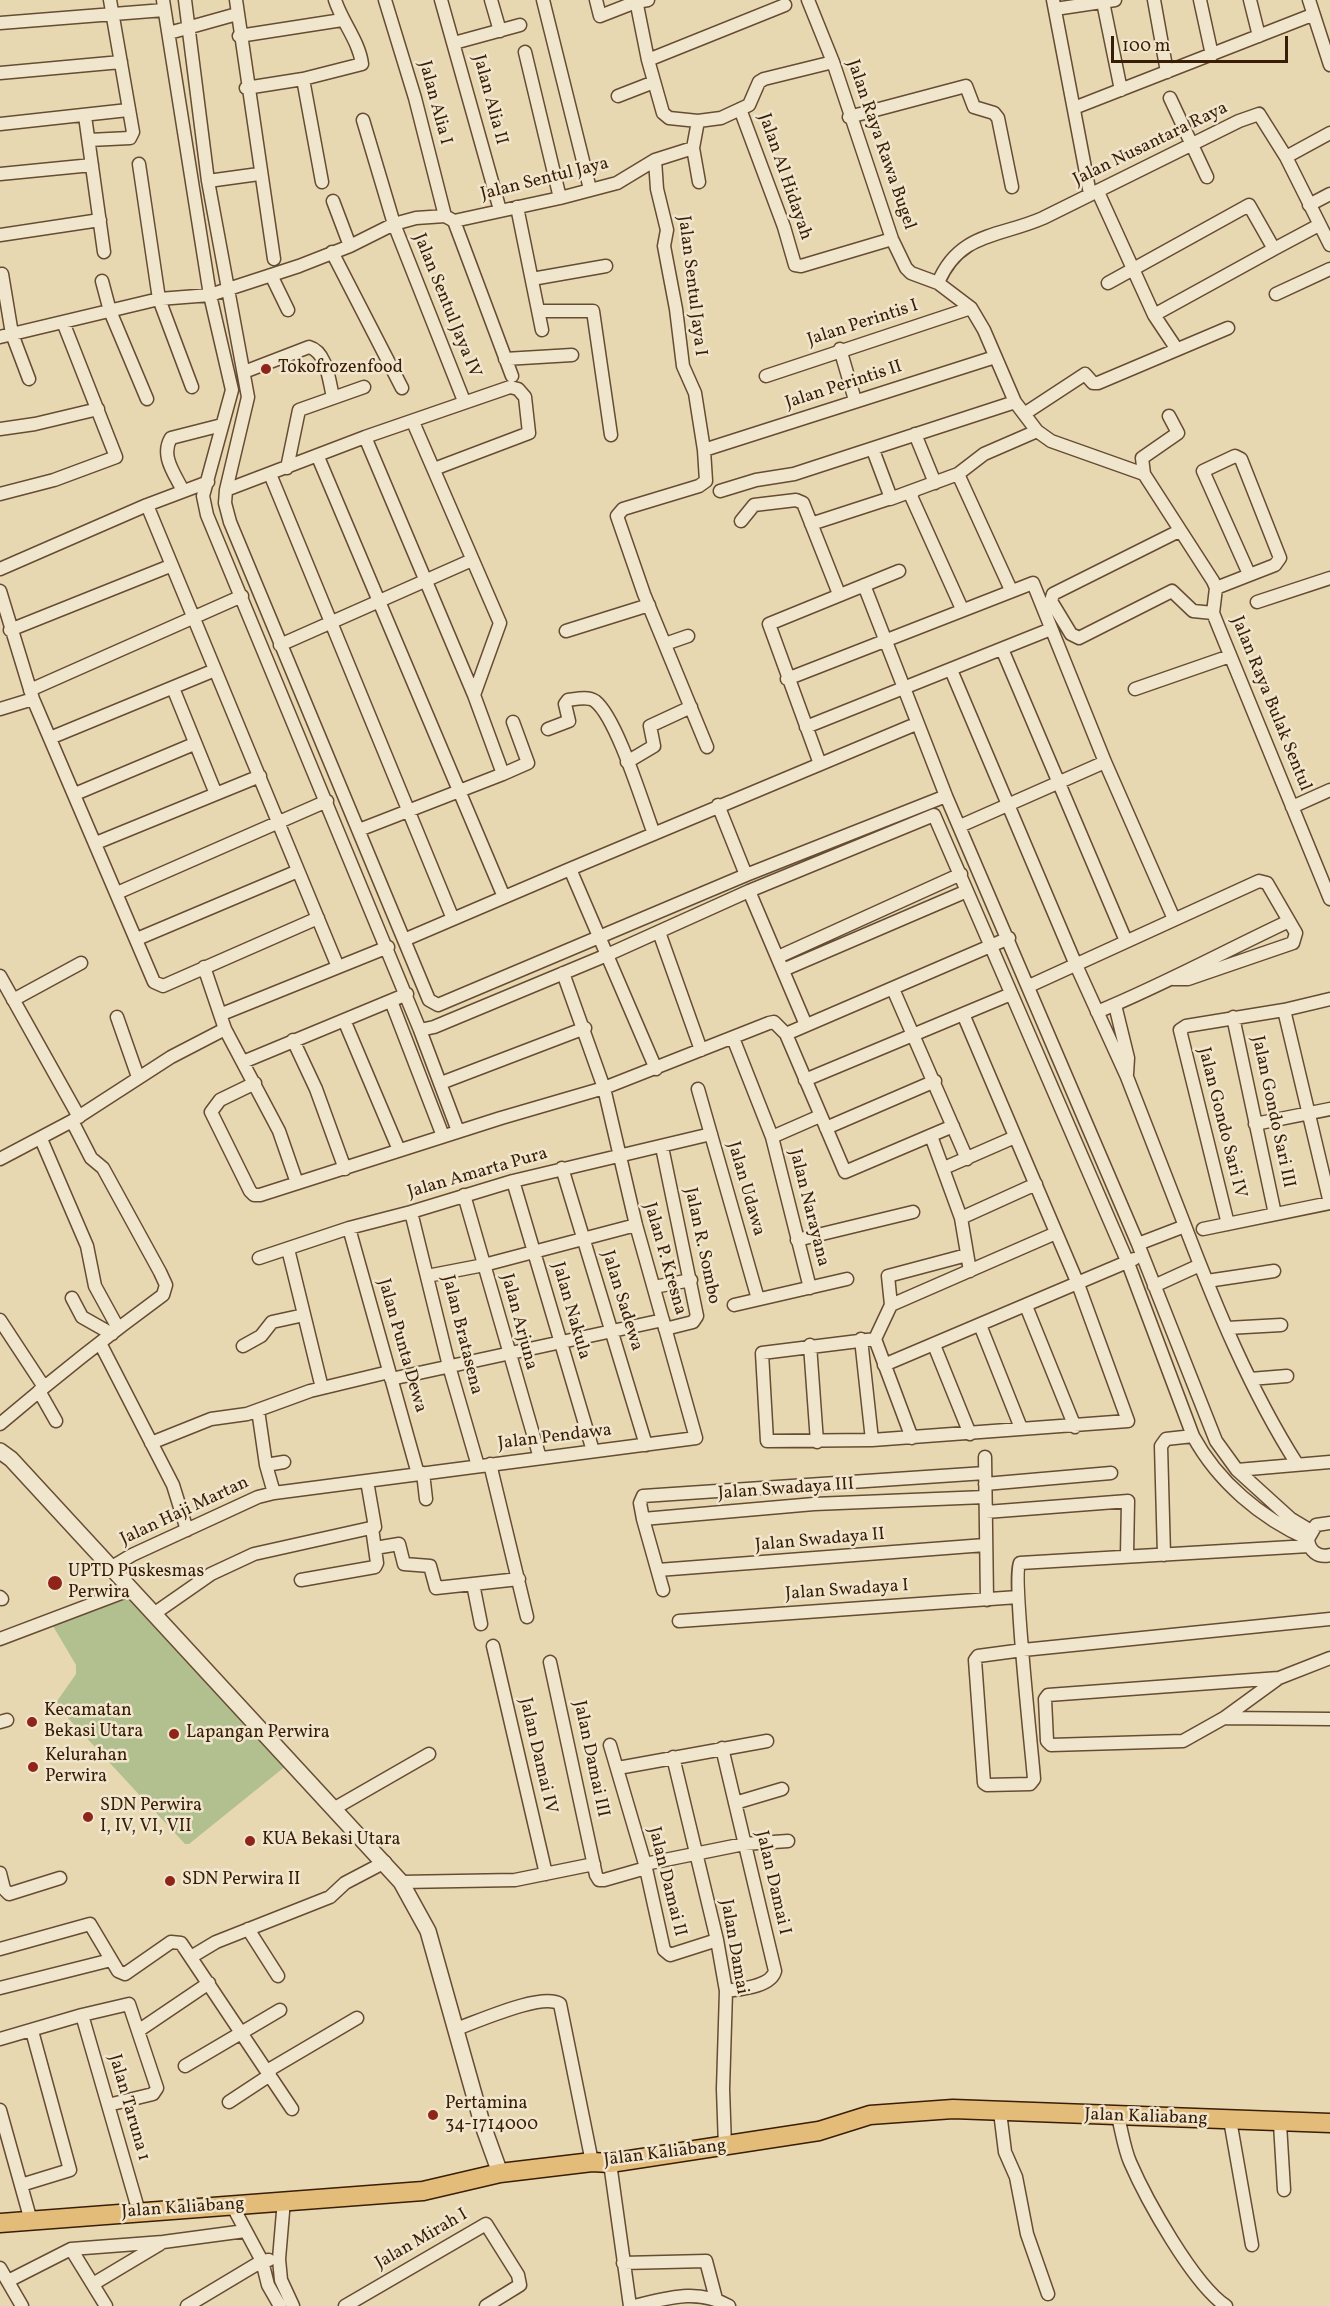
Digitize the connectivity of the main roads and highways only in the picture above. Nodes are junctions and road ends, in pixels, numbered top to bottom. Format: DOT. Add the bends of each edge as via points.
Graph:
graph roads {
  1 [pos="1330,2123"];
  2 [pos="0,2223"];
  1 -- 2 [label="main road, Jalan Kaliabang" via="953,2109 870,2115 819,2131 725,2147 500,2174 423,2192"];
}
